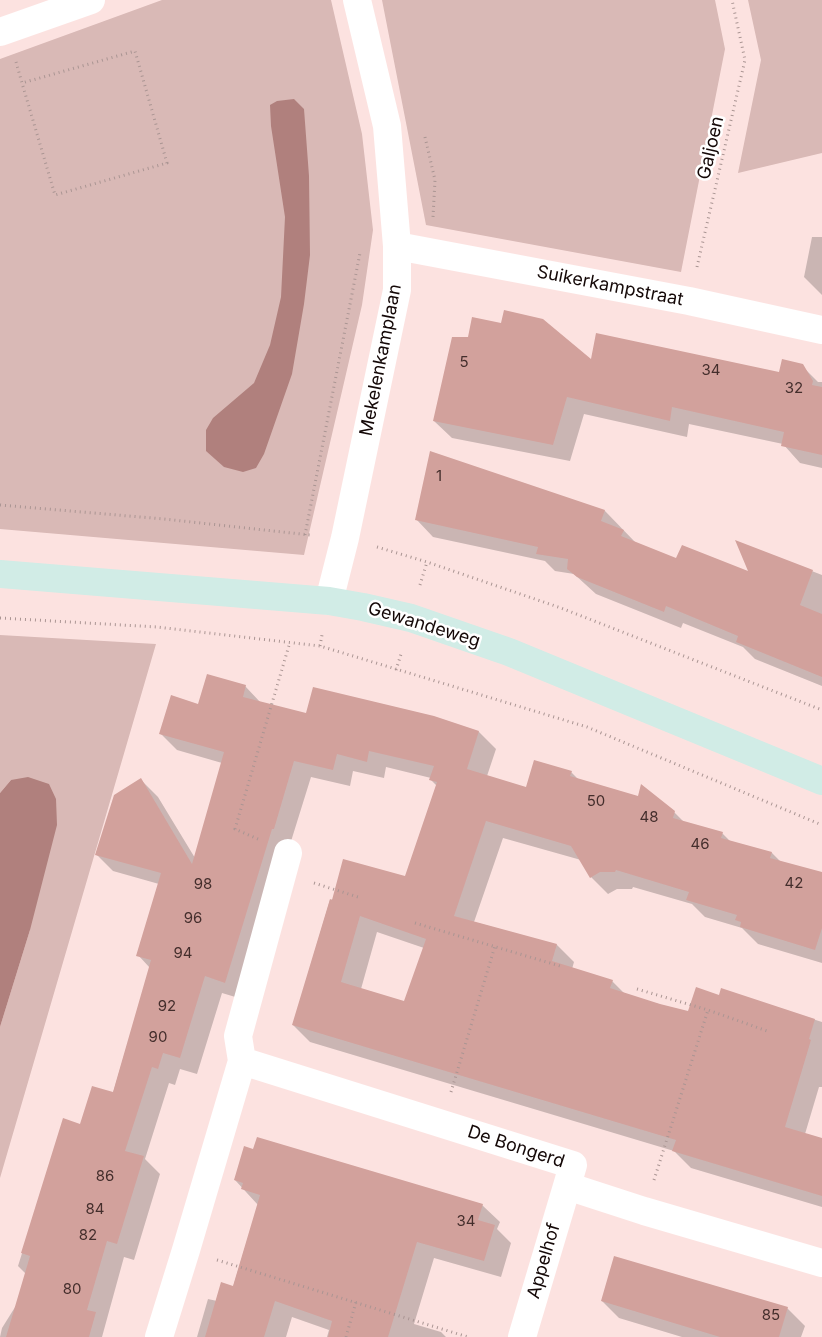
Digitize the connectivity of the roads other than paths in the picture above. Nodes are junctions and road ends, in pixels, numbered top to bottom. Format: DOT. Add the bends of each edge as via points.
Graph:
graph roads {
  1 [pos="91,0"];
  2 [pos="357,0"];
  3 [pos="4,31"];
  4 [pos="397,246"];
  5 [pos="822,330"];
  6 [pos="0,574"];
  7 [pos="329,601"];
  8 [pos="822,780"];
  9 [pos="286,862"];
  10 [pos="242,1061"];
  11 [pos="567,1186"];
  12 [pos="822,1263"];
  13 [pos="159,1337"];
  14 [pos="522,1337"];
  1 -- 3 [label="street"];
  2 -- 4 [label="street, Mekelenkamplaan" via="387,126"];
  4 -- 5 [label="street, Suikerkampstraat" via="689,301"];
  4 -- 7 [label="street, Mekelenkamplaan" via="397,290"];
  6 -- 7 [label="street, Gewandeweg"];
  7 -- 8 [label="street, Gewandeweg" via="411,618 508,652"];
  9 -- 10 [label="street" via="238,1036"];
  10 -- 11 [label="street, De Bongerd" via="573,1164"];
  10 -- 13 [label="street"];
  11 -- 12 [label="street, De Bongerd"];
  11 -- 14 [label="street, Appelhof"];
}
